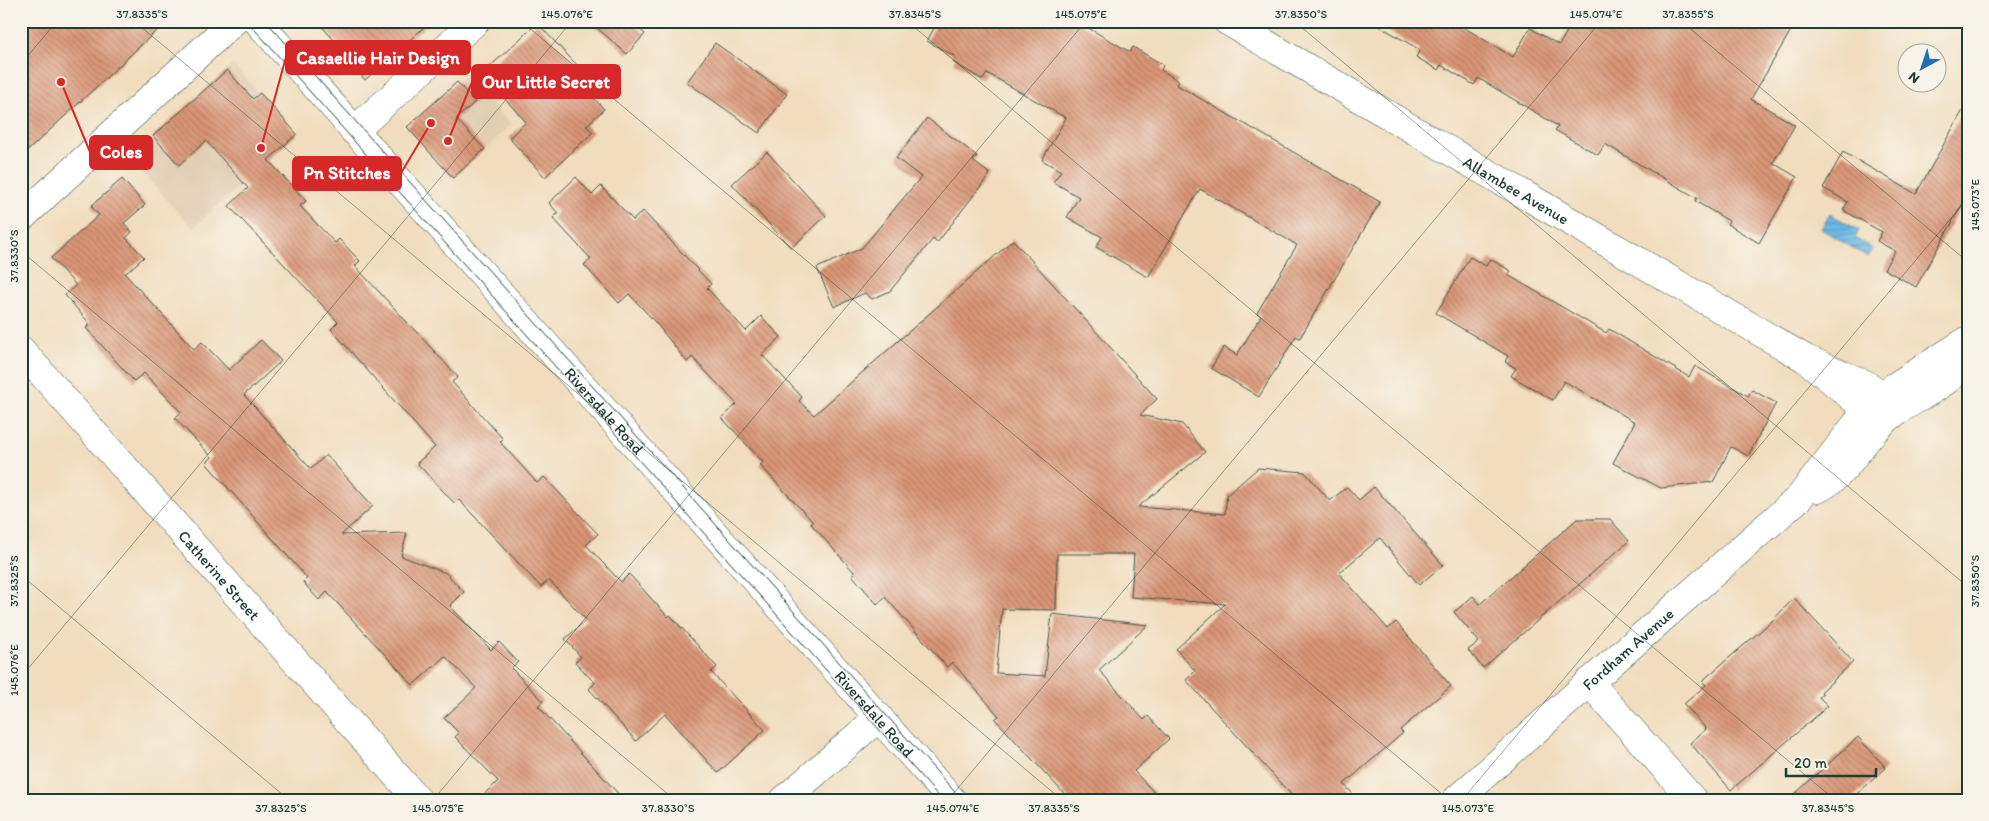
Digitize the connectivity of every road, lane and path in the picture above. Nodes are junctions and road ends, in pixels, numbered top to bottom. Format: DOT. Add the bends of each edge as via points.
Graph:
graph roads {
  1 [pos="234,21"];
  2 [pos="257,21"];
  3 [pos="476,21"];
  4 [pos="1227,21"];
  5 [pos="354,131"];
  6 [pos="21,218"];
  7 [pos="1968,340"];
  8 [pos="21,350"];
  9 [pos="1968,360"];
  10 [pos="1880,408"];
  11 [pos="1589,682"];
  12 [pos="879,717"];
  13 [pos="418,800"];
  14 [pos="784,800"];
  15 [pos="952,800"];
  16 [pos="1456,800"];
  17 [pos="1693,800"];
  1 -- 6 [label="street"];
  2 -- 5 [label="street, Riversdale Road"];
  3 -- 5 [label="street"];
  4 -- 10 [label="street, Allambee Avenue" via="1806,359"];
  5 -- 12 [label="street, Riversdale Road"];
  7 -- 10 [label="street, Fordham Avenue" via="1894,387"];
  8 -- 13 [label="street, Catherine Street"];
  9 -- 10 [label="street, Fordham Avenue" via="1939,387"];
  10 -- 11 [label="street, Fordham Avenue" via="1875,429 1849,466 1836,478 1799,498"];
  11 -- 16 [label="street, Fordham Avenue"];
  11 -- 17 [label="street"];
  12 -- 14 [label="street"];
  12 -- 15 [label="street, Riversdale Road"];
}
